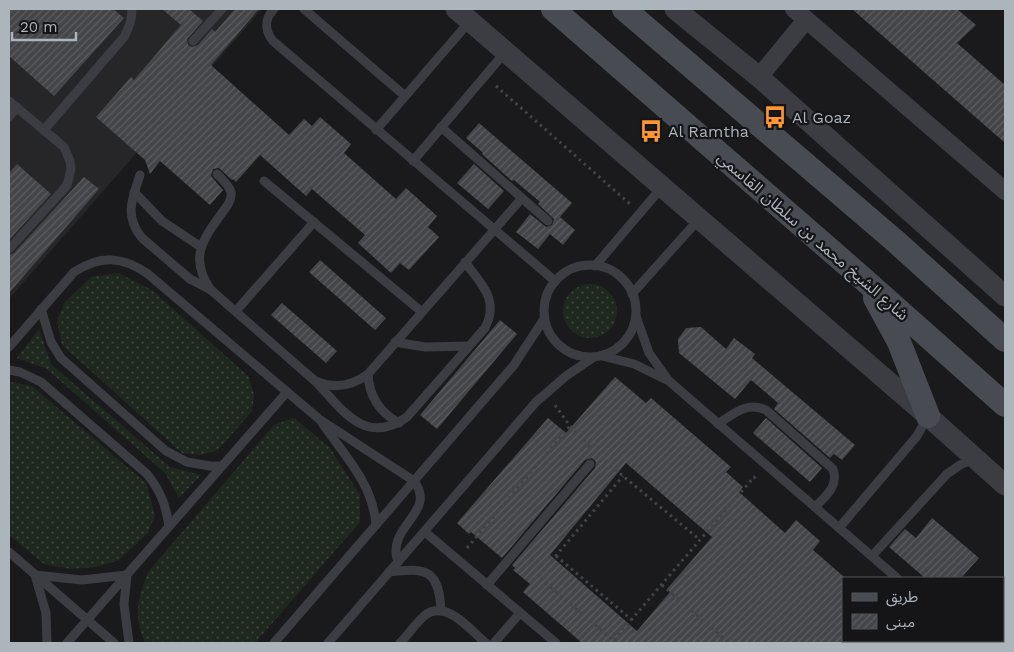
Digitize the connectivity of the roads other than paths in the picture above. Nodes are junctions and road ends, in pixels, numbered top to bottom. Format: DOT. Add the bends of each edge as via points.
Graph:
graph roads {
  1 [pos="132,9"];
  2 [pos="274,9"];
  3 [pos="304,9"];
  4 [pos="553,9"];
  5 [pos="624,9"];
  6 [pos="647,9"];
  7 [pos="675,9"];
  8 [pos="217,11"];
  9 [pos="800,14"];
  10 [pos="463,15"];
  11 [pos="193,41"];
  12 [pos="671,48"];
  13 [pos="506,50"];
  14 [pos="759,77"];
  15 [pos="405,96"];
  16 [pos="9,101"];
  17 [pos="17,107"];
  18 [pos="9,117"];
  19 [pos="441,128"];
  20 [pos="44,130"];
  21 [pos="376,130"];
  22 [pos="413,161"];
  23 [pos="217,174"];
  24 [pos="140,175"];
  25 [pos="264,181"];
  26 [pos="662,187"];
  27 [pos="1005,191"];
  28 [pos="134,192"];
  29 [pos="522,198"];
  30 [pos="699,219"];
  31 [pos="548,221"];
  32 [pos="314,222"];
  33 [pos="494,230"];
  34 [pos="201,247"];
  35 [pos="9,249"];
  36 [pos="465,262"];
  37 [pos="595,266"];
  38 [pos="860,276"];
  39 [pos="554,281"];
  40 [pos="211,290"];
  41 [pos="632,294"];
  42 [pos="1005,296"];
  43 [pos="41,309"];
  44 [pos="236,311"];
  45 [pos="422,312"];
  46 [pos="636,316"];
  47 [pos="544,318"];
  48 [pos="1005,340"];
  49 [pos="396,342"];
  50 [pos="469,346"];
  51 [pos="9,347"];
  52 [pos="597,357"];
  53 [pos="9,370"];
  54 [pos="368,374"];
  55 [pos="315,381"];
  56 [pos="669,381"];
  57 [pos="287,392"];
  58 [pos="1005,405"];
  59 [pos="928,416"];
  60 [pos="319,419"];
  61 [pos="399,423"];
  62 [pos="718,424"];
  63 [pos="974,458"];
  64 [pos="590,464"];
  65 [pos="222,466"];
  66 [pos="414,481"];
  67 [pos="1005,485"];
  68 [pos="815,508"];
  69 [pos="376,525"];
  70 [pos="170,526"];
  71 [pos="839,528"];
  72 [pos="424,532"];
  73 [pos="9,552"];
  74 [pos="872,556"];
  75 [pos="398,562"];
  76 [pos="389,572"];
  77 [pos="35,575"];
  78 [pos="126,575"];
  79 [pos="896,577"];
  80 [pos="487,585"];
  81 [pos="441,611"];
  82 [pos="520,613"];
  83 [pos="87,620"];
  84 [pos="47,643"];
  85 [pos="67,643"];
  86 [pos="114,643"];
  87 [pos="129,643"];
  88 [pos="274,643"];
  89 [pos="328,643"];
  90 [pos="400,643"];
  91 [pos="486,643"];
  92 [pos="494,643"];
  93 [pos="556,643"];
  1 -- 20 [label="lane" via="132,18 124,36"];
  2 -- 21 [label="lane" via="266,27 273,41"];
  3 -- 15 [label="lane"];
  4 -- 38 [label="main road, شارع الشيخ محمد بن سلطان القاسمي"];
  5 -- 12 [label="main road"];
  6 -- 12 [label="main road"];
  7 -- 14 [label="street"];
  8 -- 11 [label="lane"];
  9 -- 14 [label="street"];
  9 -- 27 [label="street"];
  10 -- 13 [label="street"];
  10 -- 15 [label="lane"];
  12 -- 48 [label="main road"];
  13 -- 19 [label="lane"];
  13 -- 26 [label="street"];
  14 -- 42 [label="street"];
  15 -- 21 [label="lane"];
  16 -- 17 [label="lane"];
  17 -- 18 [label="lane"];
  17 -- 20 [label="lane"];
  19 -- 22 [label="lane"];
  19 -- 29 [label="lane"];
  20 -- 35 [label="lane" via="68,154 70,177 62,191"];
  21 -- 22 [label="lane"];
  22 -- 33 [label="lane"];
  23 -- 34 [label="lane" via="231,191 230,202 207,233"];
  24 -- 28 [label="lane"];
  25 -- 32 [label="lane"];
  26 -- 30 [label="street"];
  26 -- 37 [label="lane"];
  28 -- 34 [label="lane" via="162,221"];
  28 -- 40 [label="lane" via="130,212 142,238 190,279"];
  29 -- 31 [label="lane"];
  29 -- 33 [label="lane"];
  30 -- 41 [label="lane"];
  30 -- 59 [label="street"];
  32 -- 44 [label="lane"];
  32 -- 45 [label="lane"];
  33 -- 36 [label="lane"];
  33 -- 39 [label="lane"];
  34 -- 40 [label="lane" via="202,272"];
  36 -- 45 [label="lane"];
  36 -- 50 [label="lane" via="491,303 488,323"];
  37 -- 39 [label="lane" via="573,268"];
  37 -- 41 [label="lane" via="617,275"];
  38 -- 58 [label="main road, شارع الشيخ محمد بن سلطان القاسمي"];
  38 -- 59 [label="main road" via="899,342"];
  39 -- 47 [label="lane" via="545,298"];
  40 -- 44 [label="lane"];
  41 -- 46 [label="lane"];
  43 -- 51 [label="lane"];
  43 -- 57 [label="lane" via="74,272 86,265 111,260 137,266"];
  43 -- 65 [label="lane" via="51,342 60,358 166,451 187,462"];
  44 -- 55 [label="lane"];
  45 -- 49 [label="lane"];
  46 -- 52 [label="lane" via="628,337 612,352"];
  46 -- 56 [label="lane" via="649,353"];
  47 -- 52 [label="lane" via="547,330 561,347 571,354"];
  47 -- 66 [label="lane" via="514,365"];
  49 -- 50 [label="lane" via="425,347"];
  49 -- 54 [label="lane"];
  50 -- 61 [label="lane"];
  52 -- 56 [label="lane" via="640,366"];
  52 -- 72 [label="lane" via="546,393"];
  53 -- 70 [label="lane" via="42,382 147,474 160,492"];
  54 -- 55 [label="lane" via="343,386 333,387"];
  54 -- 61 [label="lane" via="370,391 378,407"];
  55 -- 61 [label="lane" via="346,414 362,425 381,429"];
  56 -- 62 [label="lane"];
  57 -- 60 [label="lane"];
  57 -- 65 [label="lane"];
  59 -- 63 [label="street"];
  59 -- 71 [label="lane" via="912,442"];
  60 -- 66 [label="lane"];
  60 -- 69 [label="lane" via="368,489"];
  62 -- 68 [label="lane"];
  62 -- 68 [label="lane" via="745,407 756,406 766,410 833,469 832,489"];
  63 -- 67 [label="street"];
  63 -- 74 [label="lane" via="947,474"];
  64 -- 80 [label="lane"];
  65 -- 70 [label="lane"];
  66 -- 69 [label="lane"];
  66 -- 75 [label="lane" via="420,489 421,500 396,542"];
  68 -- 71 [label="lane"];
  69 -- 88 [label="lane"];
  70 -- 78 [label="lane"];
  71 -- 74 [label="lane"];
  72 -- 75 [label="lane"];
  72 -- 80 [label="lane"];
  73 -- 77 [label="lane"];
  74 -- 79 [label="lane"];
  75 -- 76 [label="lane"];
  76 -- 81 [label="lane" via="417,570 428,574 437,583"];
  76 -- 89 [label="lane"];
  77 -- 78 [label="lane" via="82,580"];
  77 -- 83 [label="lane"];
  77 -- 84 [label="lane" via="46,613"];
  78 -- 83 [label="lane"];
  78 -- 87 [label="lane" via="124,604"];
  80 -- 82 [label="lane"];
  81 -- 90 [label="lane" via="423,617"];
  81 -- 91 [label="lane" via="454,615"];
  82 -- 92 [label="lane"];
  82 -- 93 [label="lane"];
  83 -- 85 [label="lane"];
  83 -- 86 [label="lane"];
}
